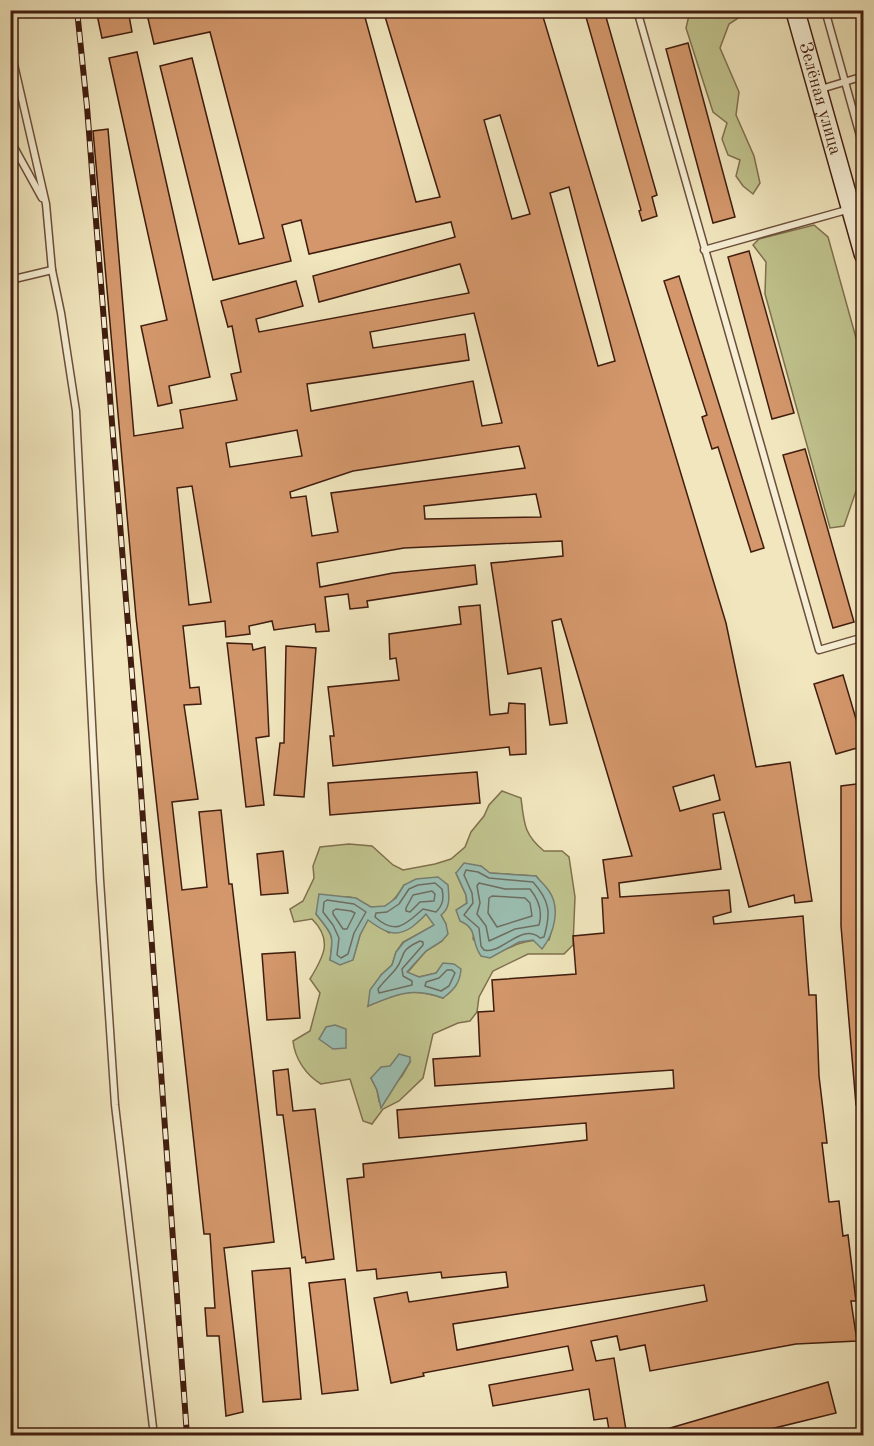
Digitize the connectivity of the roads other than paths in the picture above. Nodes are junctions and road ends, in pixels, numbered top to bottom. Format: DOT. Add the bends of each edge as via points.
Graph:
graph roads {
  1 [pos="637,10"];
  2 [pos="795,10"];
  3 [pos="825,10"];
  4 [pos="10,47"];
  5 [pos="864,76"];
  6 [pos="844,82"];
  7 [pos="817,90"];
  8 [pos="10,140"];
  9 [pos="864,150"];
  10 [pos="46,204"];
  11 [pos="851,209"];
  12 [pos="704,250"];
  13 [pos="864,255"];
  14 [pos="52,270"];
  15 [pos="10,280"];
  16 [pos="864,637"];
  17 [pos="153,1436"];
  1 -- 12 [label="lane"];
  2 -- 7 [label="main road, Зелёная улица"];
  3 -- 6 [label="lane"];
  4 -- 10 [label="lane"];
  5 -- 6 [label="lane"];
  6 -- 7 [label="lane"];
  6 -- 9 [label="lane"];
  7 -- 11 [label="main road, Зелёная улица"];
  8 -- 10 [label="lane"];
  10 -- 14 [label="lane"];
  11 -- 12 [label="lane"];
  11 -- 13 [label="main road, Зелёная улица"];
  12 -- 16 [label="lane" via="819,650"];
  14 -- 15 [label="lane"];
  14 -- 17 [label="lane" via="76,411 115,1093"];
}
